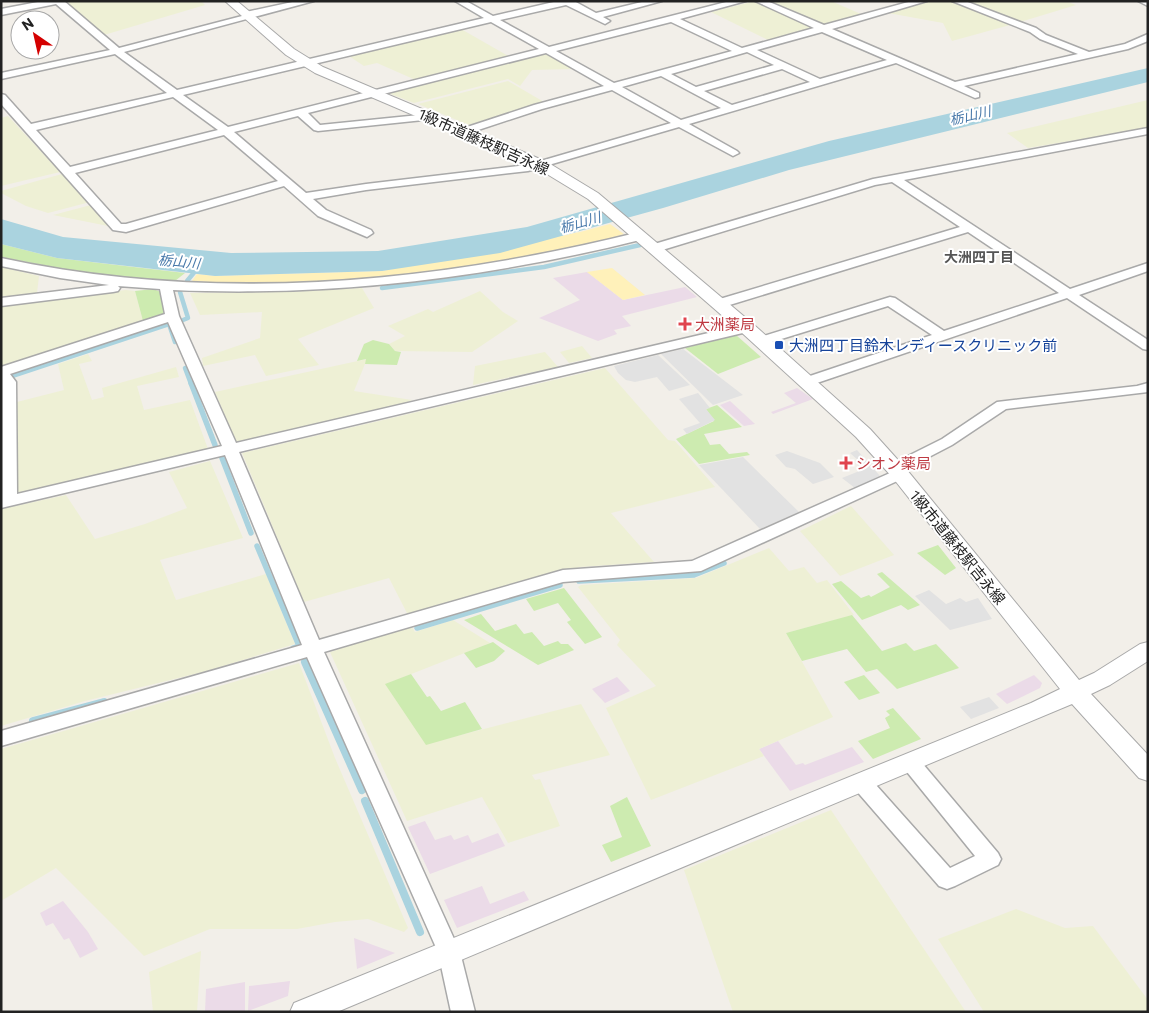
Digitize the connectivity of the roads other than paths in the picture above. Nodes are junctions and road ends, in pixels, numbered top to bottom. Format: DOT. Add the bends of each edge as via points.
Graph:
graph roads {
  1 [pos="58,1"];
  2 [pos="230,1"];
  3 [pos="310,1"];
  4 [pos="459,1"];
  5 [pos="658,1"];
  6 [pos="742,1"];
  7 [pos="760,1"];
  8 [pos="923,1"];
  9 [pos="956,1"];
  10 [pos="1142,1"];
  11 [pos="569,2"];
  12 [pos="1148,3"];
  13 [pos="691,4"];
  14 [pos="705,10"];
  15 [pos="1,12"];
  16 [pos="247,16"];
  17 [pos="595,16"];
  18 [pos="672,19"];
  19 [pos="492,20"];
  20 [pos="822,28"];
  21 [pos="625,31"];
  22 [pos="1148,37"];
  23 [pos="548,50"];
  24 [pos="744,50"];
  25 [pos="117,51"];
  26 [pos="1088,55"];
  27 [pos="897,60"];
  28 [pos="306,63"];
  29 [pos="783,66"];
  30 [pos="662,73"];
  31 [pos="1,76"];
  32 [pos="819,83"];
  33 [pos="954,85"];
  34 [pos="614,86"];
  35 [pos="695,90"];
  36 [pos="176,94"];
  37 [pos="373,94"];
  38 [pos="975,95"];
  39 [pos="1,97"];
  40 [pos="731,109"];
  41 [pos="300,112"];
  42 [pos="429,117"];
  43 [pos="682,124"];
  44 [pos="28,128"];
  45 [pos="226,131"];
  46 [pos="1148,131"];
  47 [pos="465,132"];
  48 [pos="733,153"];
  49 [pos="542,164"];
  50 [pos="67,171"];
  51 [pos="894,178"];
  52 [pos="286,182"];
  53 [pos="304,197"];
  54 [pos="970,228"];
  55 [pos="367,233"];
  56 [pos="638,234"];
  57 [pos="655,248"];
  58 [pos="1,262"];
  59 [pos="1148,267"];
  60 [pos="140,285"];
  61 [pos="166,287"];
  62 [pos="1069,294"];
  63 [pos="1,302"];
  64 [pos="718,304"];
  65 [pos="172,316"];
  66 [pos="754,334"];
  67 [pos="942,336"];
  68 [pos="1148,346"];
  69 [pos="4,375"];
  70 [pos="806,382"];
  71 [pos="1148,387"];
  72 [pos="231,450"];
  73 [pos="897,472"];
  74 [pos="5,502"];
  75 [pos="313,649"];
  76 [pos="1148,650"];
  77 [pos="1075,692"];
  78 [pos="1,739"];
  79 [pos="910,762"];
  80 [pos="1148,771"];
  81 [pos="861,782"];
  82 [pos="449,952"];
  83 [pos="304,1012"];
  84 [pos="463,1012"];
  1 -- 15 [label="street"];
  1 -- 25 [label="street"];
  2 -- 16 [label="street, 1級市道藤枝駅吉永線"];
  3 -- 16 [label="street"];
  4 -- 19 [label="street"];
  5 -- 17 [label="street"];
  6 -- 14 [label="street"];
  7 -- 20 [label="street"];
  8 -- 20 [label="street"];
  9 -- 26 [label="street"];
  10 -- 12 [label="street"];
  11 -- 17 [label="street"];
  11 -- 19 [label="street"];
  13 -- 14 [label="street"];
  14 -- 18 [label="street"];
  16 -- 25 [label="street"];
  16 -- 28 [label="street, 1級市道藤枝駅吉永線"];
  17 -- 21 [label="street"];
  18 -- 21 [label="street"];
  18 -- 24 [label="street"];
  19 -- 23 [label="street"];
  19 -- 28 [label="street"];
  20 -- 24 [label="street"];
  20 -- 27 [label="street"];
  21 -- 23 [label="street"];
  22 -- 26 [label="street" via="1128,46"];
  23 -- 34 [label="street"];
  23 -- 37 [label="street"];
  24 -- 29 [label="street"];
  24 -- 30 [label="street"];
  25 -- 31 [label="street"];
  25 -- 36 [label="street"];
  26 -- 33 [label="street"];
  27 -- 32 [label="street"];
  27 -- 33 [label="street"];
  28 -- 36 [label="street"];
  28 -- 37 [label="street, 1級市道藤枝駅吉永線"];
  29 -- 32 [label="street"];
  29 -- 35 [label="street"];
  30 -- 34 [label="street"];
  30 -- 35 [label="street"];
  32 -- 40 [label="street"];
  33 -- 38 [label="street"];
  34 -- 43 [label="street"];
  34 -- 47 [label="street"];
  35 -- 40 [label="street"];
  36 -- 44 [label="street"];
  36 -- 45 [label="street"];
  37 -- 41 [label="street"];
  37 -- 42 [label="street, 1級市道藤枝駅吉永線"];
  39 -- 44 [label="street"];
  40 -- 43 [label="street"];
  41 -- 42 [label="street" via="318,128"];
  41 -- 45 [label="street"];
  42 -- 47 [label="street, 1級市道藤枝駅吉永線"];
  43 -- 48 [label="street"];
  43 -- 49 [label="street"];
  44 -- 50 [label="street"];
  45 -- 50 [label="street"];
  45 -- 52 [label="street"];
  46 -- 51 [label="street"];
  47 -- 49 [label="street, 1級市道藤枝駅吉永線"];
  49 -- 53 [label="street"];
  49 -- 56 [label="street, 1級市道藤枝駅吉永線" via="593,196"];
  50 -- 52 [label="street" via="117,227 126,228"];
  51 -- 54 [label="street"];
  51 -- 57 [label="street"];
  52 -- 53 [label="street"];
  53 -- 55 [label="street" via="322,213"];
  54 -- 62 [label="street"];
  54 -- 64 [label="street"];
  56 -- 57 [label="street, 1級市道藤枝駅吉永線"];
  56 -- 61 [label="street" via="586,250 469,273 372,284 275,288"];
  57 -- 64 [label="street, 1級市道藤枝駅吉永線"];
  58 -- 60 [label="street" via="45,272"];
  59 -- 62 [label="street"];
  60 -- 61 [label="street"];
  60 -- 63 [label="street"];
  61 -- 65 [label="street"];
  62 -- 67 [label="street"];
  62 -- 68 [label="street"];
  64 -- 66 [label="street, 1級市道藤枝駅吉永線"];
  65 -- 69 [label="street"];
  65 -- 72 [label="street"];
  66 -- 67 [label="street" via="890,301"];
  66 -- 70 [label="street, 1級市道藤枝駅吉永線"];
  66 -- 72 [label="street"];
  67 -- 70 [label="street"];
  69 -- 74 [label="street"];
  70 -- 73 [label="street, 1級市道藤枝駅吉永線" via="863,433"];
  71 -- 73 [label="street" via="1002,405"];
  72 -- 74 [label="street"];
  72 -- 75 [label="street"];
  73 -- 75 [label="street" via="695,566 563,576"];
  73 -- 77 [label="street, 1級市道藤枝駅吉永線"];
  75 -- 78 [label="street"];
  75 -- 82 [label="street"];
  76 -- 77 [label="street"];
  77 -- 79 [label="street"];
  77 -- 80 [label="street, 1級市道藤枝駅吉永線"];
  79 -- 81 [label="street"];
  79 -- 81 [label="street" via="990,859 948,880"];
  81 -- 82 [label="street"];
  82 -- 83 [label="street"];
  82 -- 84 [label="street"];
}
